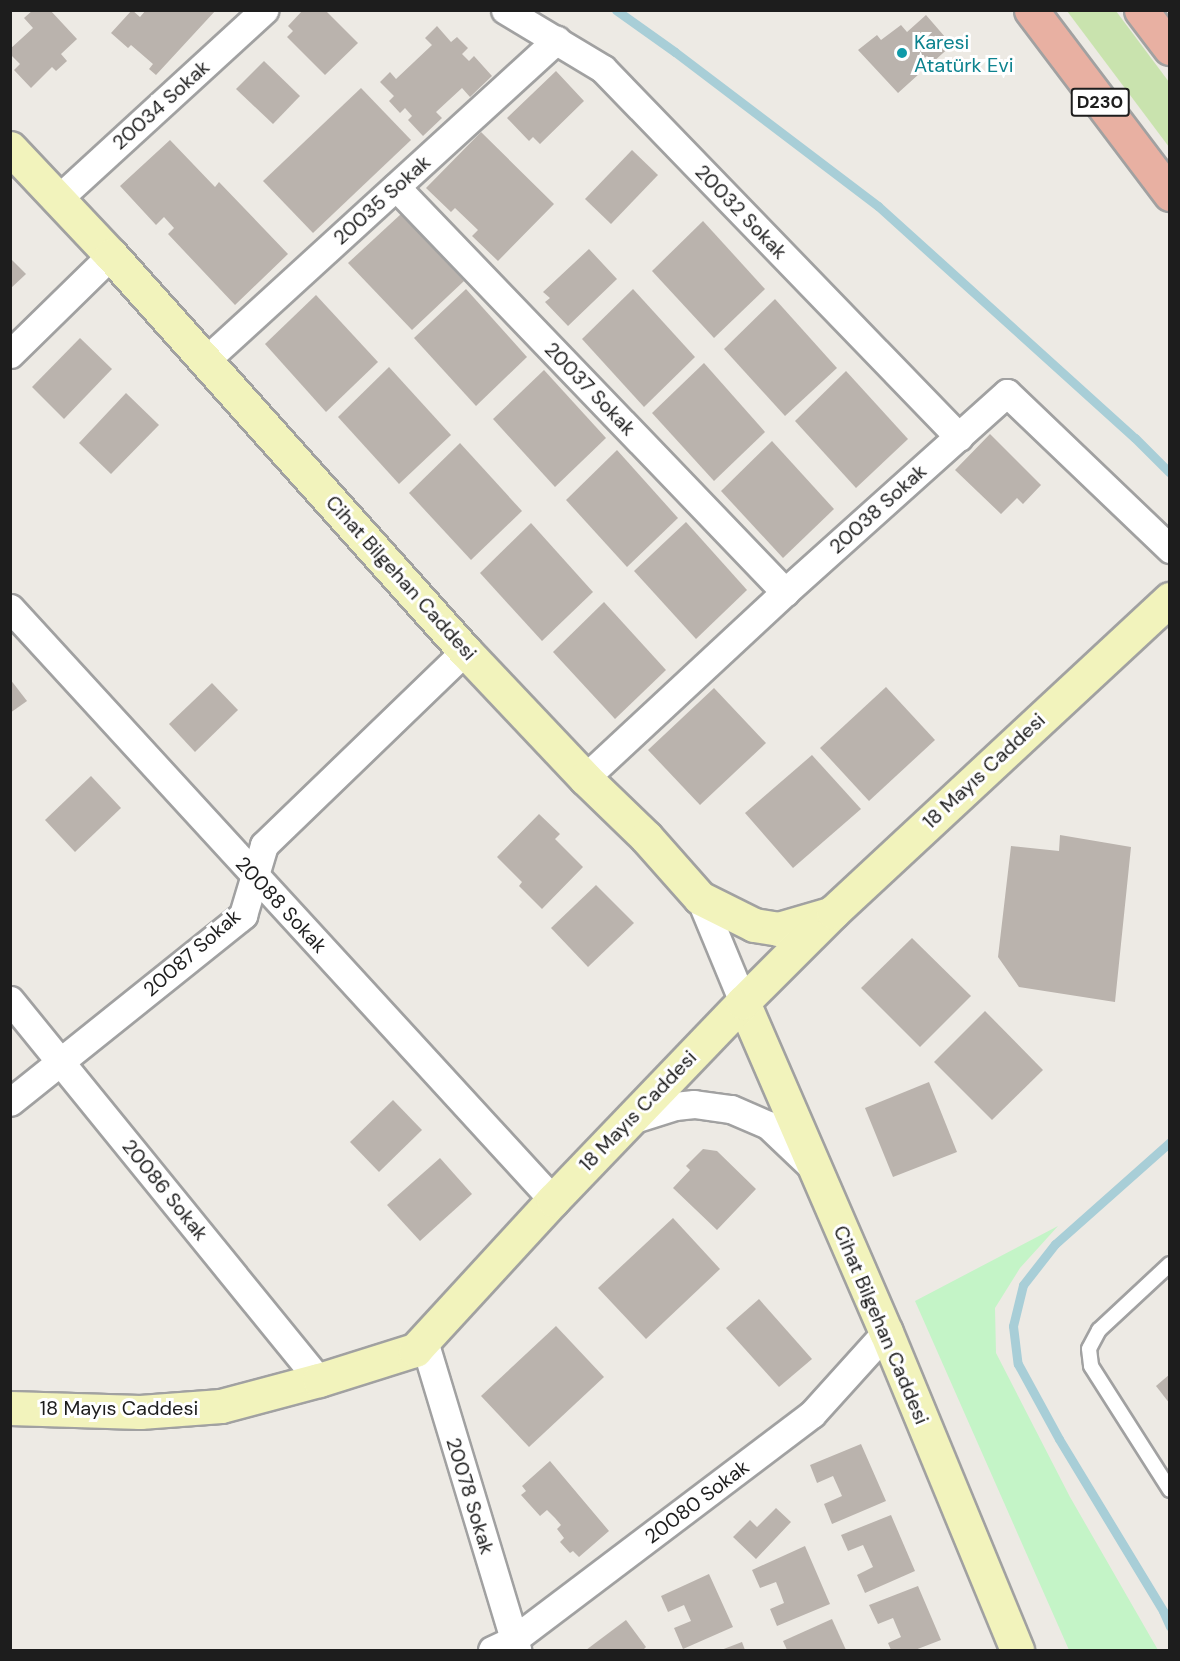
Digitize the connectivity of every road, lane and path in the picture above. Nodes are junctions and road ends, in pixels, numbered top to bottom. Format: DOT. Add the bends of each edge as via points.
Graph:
graph roads {
  1 [pos="264,10"];
  2 [pos="505,10"];
  3 [pos="1032,10"];
  4 [pos="1141,10"];
  5 [pos="557,40"];
  6 [pos="1170,48"];
  7 [pos="10,148"];
  8 [pos="396,187"];
  9 [pos="1170,194"];
  10 [pos="58,199"];
  11 [pos="111,255"];
  12 [pos="10,354"];
  13 [pos="206,360"];
  14 [pos="959,437"];
  15 [pos="1170,549"];
  16 [pos="785,591"];
  17 [pos="1170,599"];
  18 [pos="10,608"];
  19 [pos="465,651"];
  20 [pos="585,778"];
  21 [pos="254,876"];
  22 [pos="700,898"];
  23 [pos="832,912"];
  24 [pos="10,1000"];
  25 [pos="742,1002"];
  26 [pos="60,1061"];
  27 [pos="10,1102"];
  28 [pos="628,1121"];
  29 [pos="816,1171"];
  30 [pos="553,1200"];
  31 [pos="1170,1264"];
  32 [pos="886,1332"];
  33 [pos="424,1341"];
  34 [pos="319,1380"];
  35 [pos="10,1407"];
  36 [pos="1170,1490"];
  37 [pos="507,1647"];
  38 [pos="1017,1650"];
  1 -- 10 [label="street, 20034 Sokak"];
  2 -- 5 [label="street, 20032 Sokak"];
  3 -- 9 [label="highway, D230"];
  4 -- 6 [label="highway"];
  5 -- 8 [label="street, 20035 Sokak"];
  5 -- 14 [label="street, 20032 Sokak" via="603,69"];
  7 -- 10 [label="main road, Cihat Bilgehan Caddesi"];
  8 -- 13 [label="street, 20035 Sokak"];
  8 -- 16 [label="street, 20037 Sokak"];
  10 -- 11 [label="main road, Cihat Bilgehan Caddesi"];
  11 -- 12 [label="street"];
  11 -- 13 [label="main road, Cihat Bilgehan Caddesi"];
  13 -- 19 [label="main road, Cihat Bilgehan Caddesi"];
  14 -- 15 [label="street, 20038 Sokak" via="1007,393"];
  14 -- 16 [label="street, 20038 Sokak"];
  16 -- 20 [label="street, 20038 Sokak"];
  17 -- 23 [label="main road, 18 Mayıs Caddesi"];
  18 -- 21 [label="street, 20088 Sokak"];
  19 -- 20 [label="main road, Cihat Bilgehan Caddesi"];
  19 -- 21 [label="street, 20087 Sokak" via="264,845"];
  20 -- 22 [label="main road, Cihat Bilgehan Caddesi" via="646,837"];
  21 -- 26 [label="street, 20087 Sokak" via="243,915"];
  21 -- 30 [label="street, 20088 Sokak"];
  22 -- 23 [label="main road, Cihat Bilgehan Caddesi" via="754,926 778,929"];
  22 -- 25 [label="street"];
  23 -- 25 [label="main road, 18 Mayıs Caddesi"];
  24 -- 26 [label="street, 20086 Sokak"];
  25 -- 28 [label="main road, 18 Mayıs Caddesi"];
  25 -- 29 [label="main road, Cihat Bilgehan Caddesi"];
  26 -- 27 [label="street, 20087 Sokak"];
  26 -- 34 [label="street, 20086 Sokak"];
  28 -- 29 [label="street" via="675,1106 694,1104 731,1109 768,1125"];
  28 -- 30 [label="main road, 18 Mayıs Caddesi"];
  29 -- 32 [label="main road, Cihat Bilgehan Caddesi"];
  30 -- 33 [label="main road, 18 Mayıs Caddesi"];
  31 -- 36 [label="lane" via="1099,1330 1092,1339 1089,1358"];
  32 -- 37 [label="street, 20080 Sokak" via="812,1414"];
  32 -- 38 [label="main road, Cihat Bilgehan Caddesi"];
  33 -- 34 [label="main road, 18 Mayıs Caddesi" via="415,1350"];
  33 -- 37 [label="street, 20078 Sokak"];
  34 -- 35 [label="main road, 18 Mayıs Caddesi" via="221,1406 140,1412"];
}
